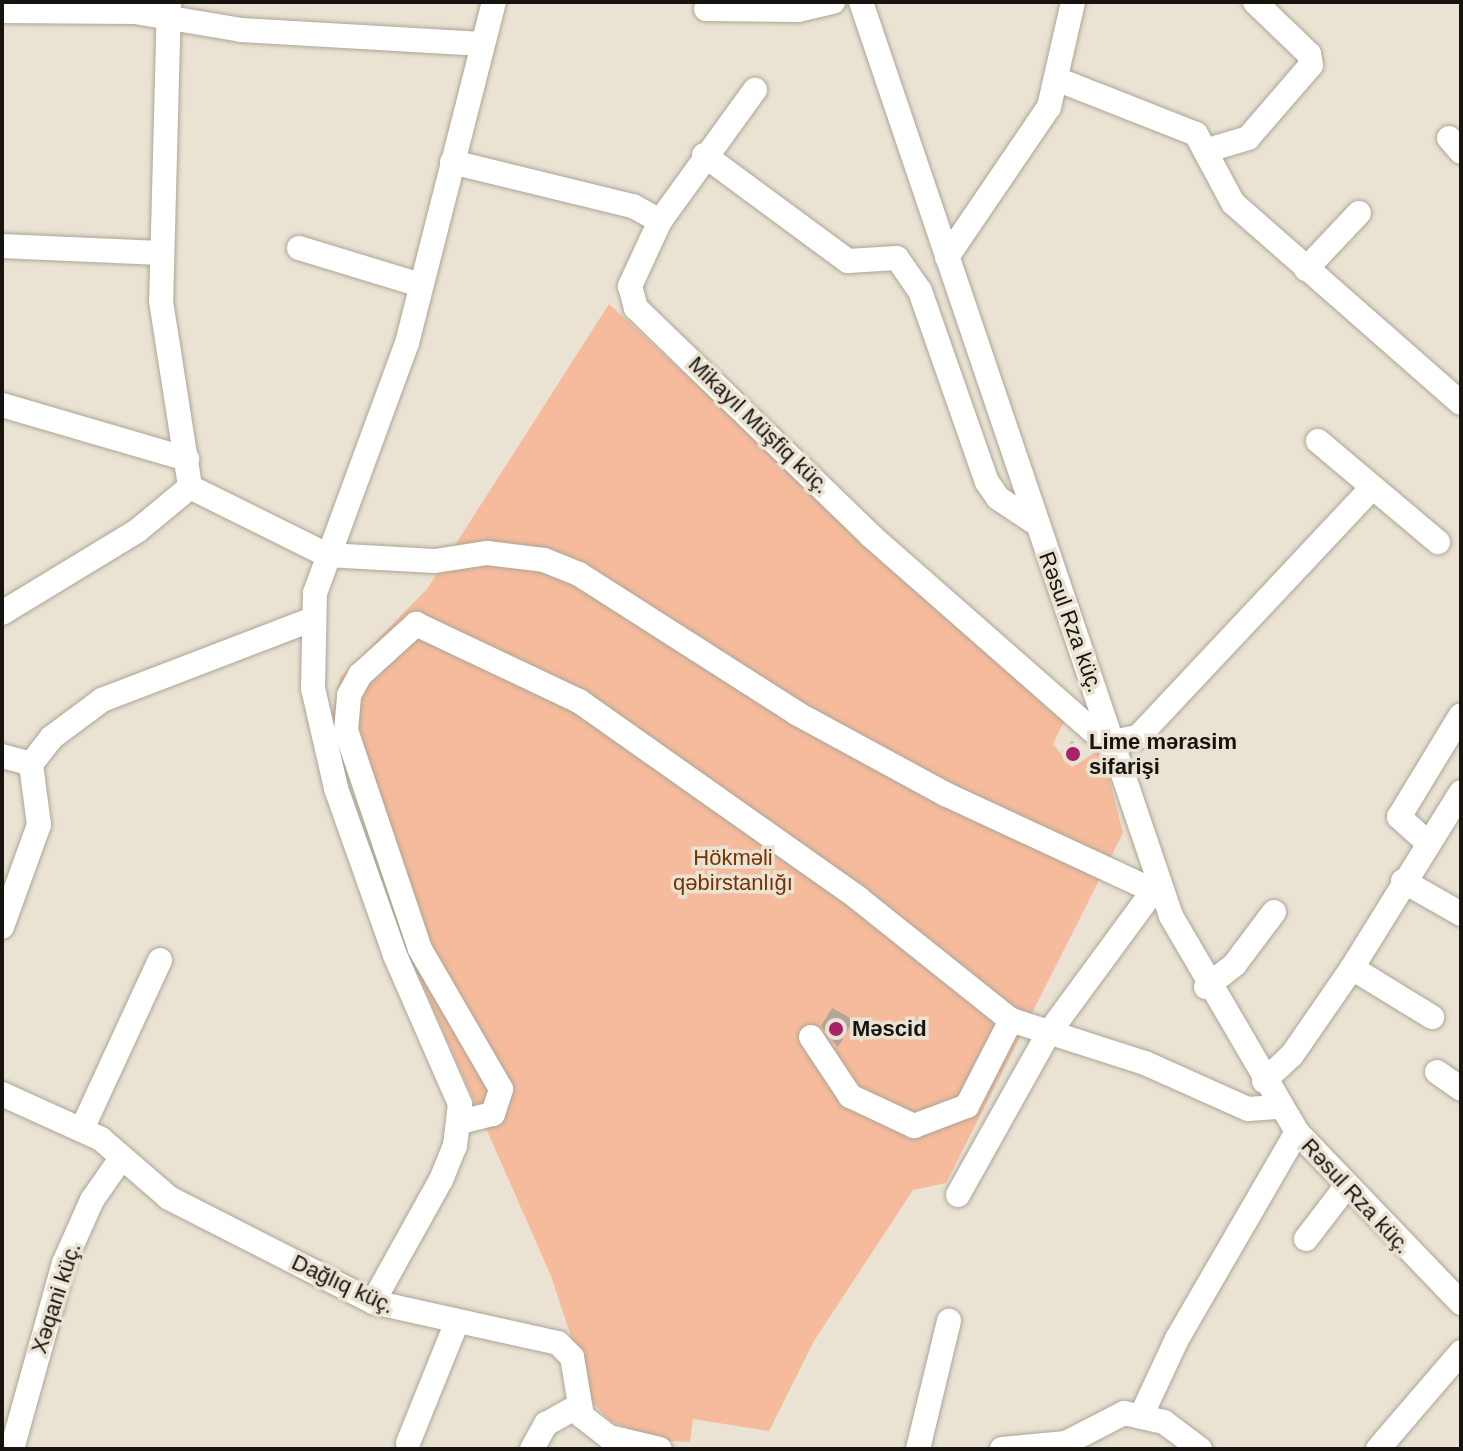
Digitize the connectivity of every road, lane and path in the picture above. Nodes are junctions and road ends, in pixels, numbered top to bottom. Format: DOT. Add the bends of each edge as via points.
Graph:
graph roads {
  1 [pos="494,2"];
  2 [pos="833,2"];
  3 [pos="861,2"];
  4 [pos="1073,2"];
  5 [pos="1255,2"];
  6 [pos="706,9"];
  7 [pos="168,10"];
  8 [pos="2,11"];
  9 [pos="483,44"];
  10 [pos="1059,80"];
  11 [pos="755,90"];
  12 [pos="1208,150"];
  13 [pos="704,155"];
  14 [pos="452,162"];
  15 [pos="1359,213"];
  16 [pos="660,221"];
  17 [pos="2,246"];
  18 [pos="299,248"];
  19 [pos="160,253"];
  20 [pos="947,257"];
  21 [pos="1306,269"];
  22 [pos="421,285"];
  23 [pos="1461,403"];
  24 [pos="2,405"];
  25 [pos="1318,441"];
  26 [pos="187,459"];
  27 [pos="190,487"];
  28 [pos="1372,488"];
  29 [pos="1034,522"];
  30 [pos="1438,542"];
  31 [pos="327,555"];
  32 [pos="2,613"];
  33 [pos="313,619"];
  34 [pos="1461,715"];
  35 [pos="1118,745"];
  36 [pos="2,756"];
  37 [pos="31,764"];
  38 [pos="1461,792"];
  39 [pos="1428,843"];
  40 [pos="1403,881"];
  41 [pos="1154,886"];
  42 [pos="1274,912"];
  43 [pos="1461,914"];
  44 [pos="2,927"];
  45 [pos="160,960"];
  46 [pos="1352,968"];
  47 [pos="1206,987"];
  48 [pos="1432,1017"];
  49 [pos="1011,1020"];
  50 [pos="1048,1034"];
  51 [pos="811,1037"];
  52 [pos="1437,1072"];
  53 [pos="1264,1081"];
  54 [pos="1461,1089"];
  55 [pos="2,1094"];
  56 [pos="1280,1107"];
  57 [pos="460,1122"];
  58 [pos="82,1129"];
  59 [pos="1297,1132"];
  60 [pos="122,1157"];
  61 [pos="1345,1188"];
  62 [pos="958,1195"];
  63 [pos="1306,1239"];
  64 [pos="1456,1288"];
  65 [pos="373,1302"];
  66 [pos="949,1321"];
  67 [pos="457,1322"];
  68 [pos="1461,1352"];
  69 [pos="578,1406"];
  70 [pos="1142,1414"];
  71 [pos="408,1443"];
  72 [pos="610,1443"];
  73 [pos="12,1449"];
  74 [pos="532,1449"];
  75 [pos="660,1449"];
  76 [pos="918,1449"];
  77 [pos="1002,1449"];
  78 [pos="1200,1449"];
  79 [pos="1378,1449"];
  1 -- 9 [label="street"];
  2 -- 6 [label="street" via="798,10"];
  3 -- 20 [label="street, Rəsul Rza küç."];
  4 -- 10 [label="street"];
  5 -- 12 [label="street" via="1309,54 1311,65 1248,138"];
  7 -- 8 [label="street"];
  7 -- 9 [label="street"];
  7 -- 19 [label="street"];
  9 -- 14 [label="street"];
  10 -- 12 [label="street" via="1182,126"];
  10 -- 20 [label="street" via="1038,127"];
  11 -- 13 [label="street, Mikayıl Müşfiq küç."];
  12 -- 21 [label="street" via="1233,203"];
  13 -- 16 [label="street, Mikayıl Müşfiq küç."];
  13 -- 29 [label="street" via="848,261 897,258 920,291 987,482 998,498"];
  14 -- 16 [label="street" via="633,206"];
  14 -- 22 [label="street"];
  15 -- 21 [label="street"];
  16 -- 35 [label="street, Mikayıl Müşfiq küç." via="630,286 636,308 870,535 1080,725"];
  17 -- 19 [label="street"];
  18 -- 22 [label="street"];
  19 -- 26 [label="street"];
  20 -- 29 [label="street, Rəsul Rza küç."];
  21 -- 23 [label="street" via="1396,339"];
  22 -- 31 [label="street"];
  24 -- 26 [label="street"];
  25 -- 28 [label="street"];
  26 -- 27 [label="street"];
  27 -- 31 [label="street" via="266,531"];
  27 -- 32 [label="street" via="137,531"];
  28 -- 30 [label="street"];
  28 -- 35 [label="street" via="1138,737"];
  29 -- 35 [label="street, Rəsul Rza küç."];
  31 -- 33 [label="street"];
  31 -- 41 [label="street" via="435,561 487,553 560,564 796,713 976,811"];
  33 -- 37 [label="street" via="102,700 51,738"];
  33 -- 57 [label="street" via="317,717 336,788 395,955 449,1069"];
  34 -- 39 [label="street" via="1399,817"];
  35 -- 41 [label="street, Rəsul Rza küç."];
  36 -- 37 [label="street"];
  37 -- 44 [label="street" via="39,825"];
  38 -- 39 [label="street"];
  39 -- 40 [label="street"];
  40 -- 43 [label="street"];
  40 -- 46 [label="street"];
  41 -- 47 [label="street, Rəsul Rza küç."];
  41 -- 50 [label="street"];
  42 -- 47 [label="street" via="1235,964"];
  45 -- 58 [label="street"];
  46 -- 48 [label="street"];
  46 -- 53 [label="street" via="1292,1055"];
  47 -- 53 [label="street, Rəsul Rza küç."];
  49 -- 50 [label="street"];
  49 -- 51 [label="street" via="967,1106 914,1126 850,1096"];
  49 -- 57 [label="street" via="858,898 579,701 416,624 360,675 349,695 346,731 420,949 501,1089 493,1114"];
  50 -- 56 [label="street" via="1145,1063 1248,1109"];
  50 -- 62 [label="street"];
  52 -- 54 [label="street"];
  53 -- 56 [label="street, Rəsul Rza küç."];
  55 -- 58 [label="street, Dağlıq küç."];
  56 -- 59 [label="street, Rəsul Rza küç."];
  57 -- 65 [label="street" via="441,1180"];
  58 -- 60 [label="street, Dağlıq küç."];
  59 -- 61 [label="street, Rəsul Rza küç."];
  59 -- 70 [label="street" via="1177,1339"];
  60 -- 65 [label="street, Dağlıq küç." via="169,1198"];
  60 -- 73 [label="street, Xəqani küç." via="64,1263"];
  61 -- 63 [label="street"];
  61 -- 64 [label="street, Rəsul Rza küç."];
  65 -- 67 [label="street, Dağlıq küç."];
  66 -- 76 [label="street"];
  67 -- 69 [label="street, Dağlıq küç." via="558,1343 572,1357"];
  67 -- 71 [label="street"];
  68 -- 79 [label="street"];
  69 -- 72 [label="street"];
  69 -- 74 [label="street" via="546,1424"];
  70 -- 77 [label="street" via="1110,1416 1066,1443"];
  70 -- 78 [label="street"];
  72 -- 75 [label="street"];
}
